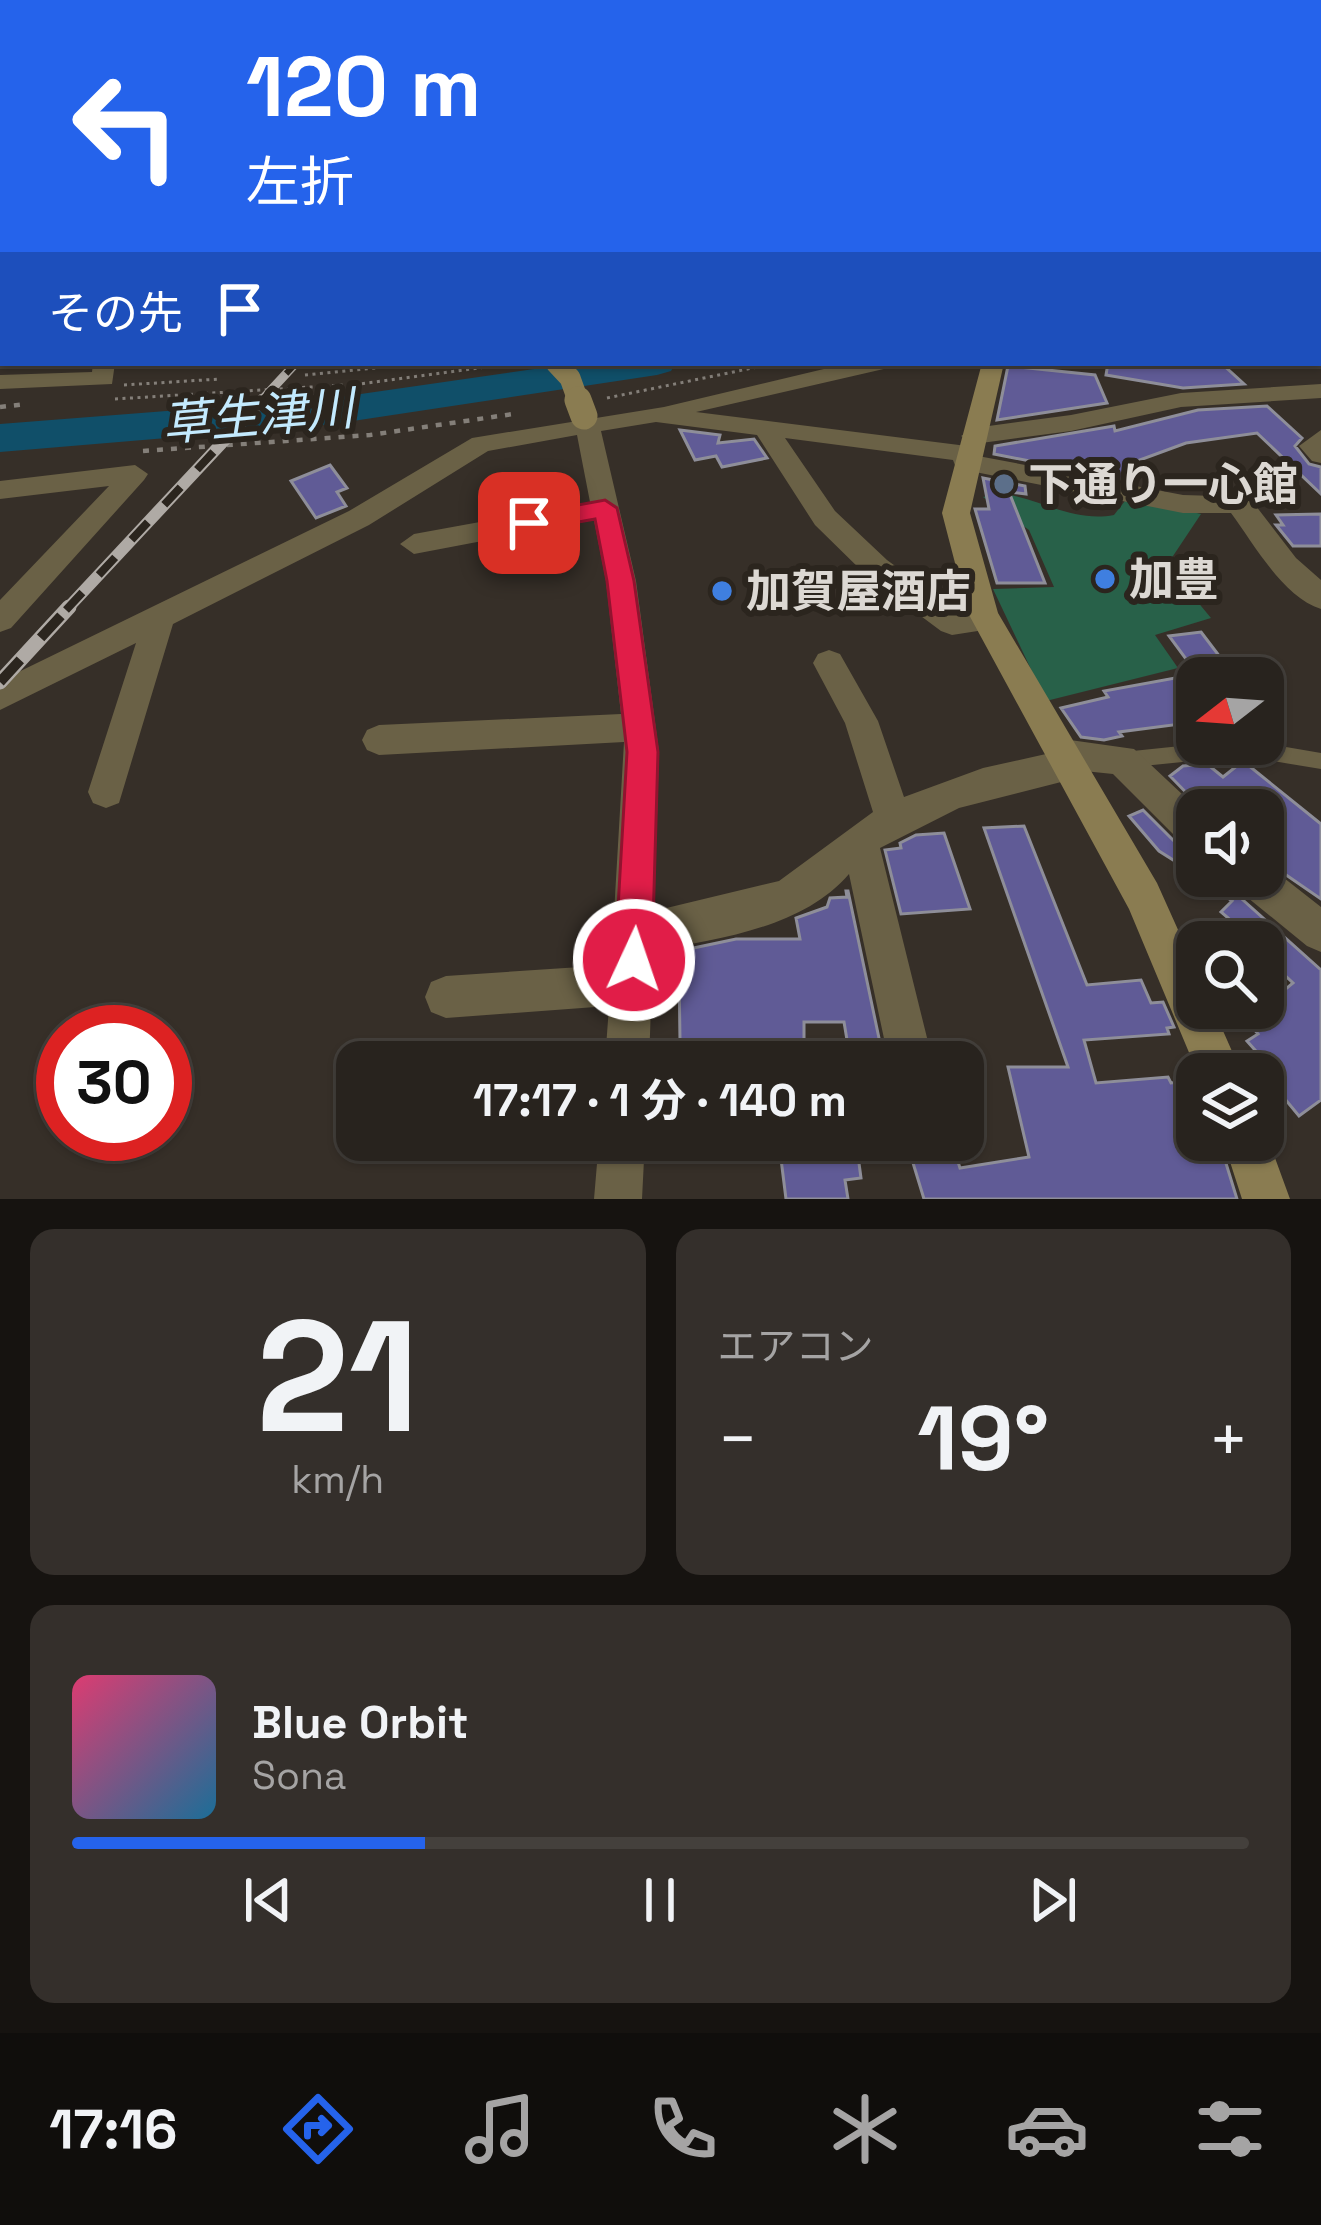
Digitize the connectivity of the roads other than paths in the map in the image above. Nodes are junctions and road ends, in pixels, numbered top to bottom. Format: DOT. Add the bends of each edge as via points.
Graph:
graph roads {
  1 [pos="104,366"];
  2 [pos="559,366"];
  3 [pos="867,366"];
  4 [pos="992,366"];
  5 [pos="0,382"];
  6 [pos="1321,391"];
  7 [pos="592,414"];
  8 [pos="656,415"];
  9 [pos="764,426"];
  10 [pos="1321,438"];
  11 [pos="969,451"];
  12 [pos="1321,455"];
  13 [pos="0,490"];
  14 [pos="605,508"];
  15 [pos="414,544"];
  16 [pos="1321,598"];
  17 [pos="159,619"];
  18 [pos="0,620"];
  19 [pos="986,620"];
  20 [pos="829,663"];
  21 [pos="0,696"];
  22 [pos="639,727"];
  23 [pos="380,740"];
  24 [pos="1066,759"];
  25 [pos="1122,760"];
  26 [pos="1321,761"];
  27 [pos="106,792"];
  28 [pos="1176,813"];
  29 [pos="877,830"];
  30 [pos="1277,897"];
  31 [pos="1321,932"];
  32 [pos="635,935"];
  33 [pos="632,984"];
  34 [pos="446,997"];
  35 [pos="628,1041"];
  36 [pos="908,1041"];
  37 [pos="1211,1053"];
  38 [pos="621,1161"];
  39 [pos="1253,1161"];
  40 [pos="618,1199"];
  41 [pos="1266,1199"];
  1 -- 5 [label="street" via="104,379"];
  2 -- 7 [label="street, bridge"];
  3 -- 8 [label="street"];
  4 -- 11 [label="street"];
  6 -- 11 [label="street" via="1181,400"];
  7 -- 8 [label="street"];
  7 -- 14 [label="street"];
  7 -- 17 [label="street" via="482,444 359,518"];
  8 -- 9 [label="street"];
  9 -- 11 [label="street"];
  9 -- 19 [label="street" via="825,518 878,568 952,622"];
  10 -- 12 [label="street" via="1312,446"];
  11 -- 16 [label="street" via="1183,504 1239,504"];
  11 -- 19 [label="street" via="956,513"];
  13 -- 18 [label="street" via="135,474"];
  14 -- 15 [label="street"];
  14 -- 22 [label="street"];
  17 -- 21 [label="street"];
  17 -- 27 [label="street"];
  19 -- 24 [label="street"];
  20 -- 29 [label="street" via="861,721"];
  22 -- 23 [label="street"];
  22 -- 32 [label="street"];
  24 -- 25 [label="street"];
  24 -- 29 [label="street" via="983,781"];
  24 -- 37 [label="street" via="1143,896"];
  25 -- 26 [label="lane" via="1242,748"];
  25 -- 28 [label="street"];
  29 -- 32 [label="street" via="814,883 738,914"];
  29 -- 36 [label="street"];
  30 -- 31 [label="street"];
  32 -- 33 [label="street"];
  33 -- 34 [label="street"];
  33 -- 35 [label="street"];
  38 -- 40 [label="street"];
  39 -- 41 [label="street"];
}
